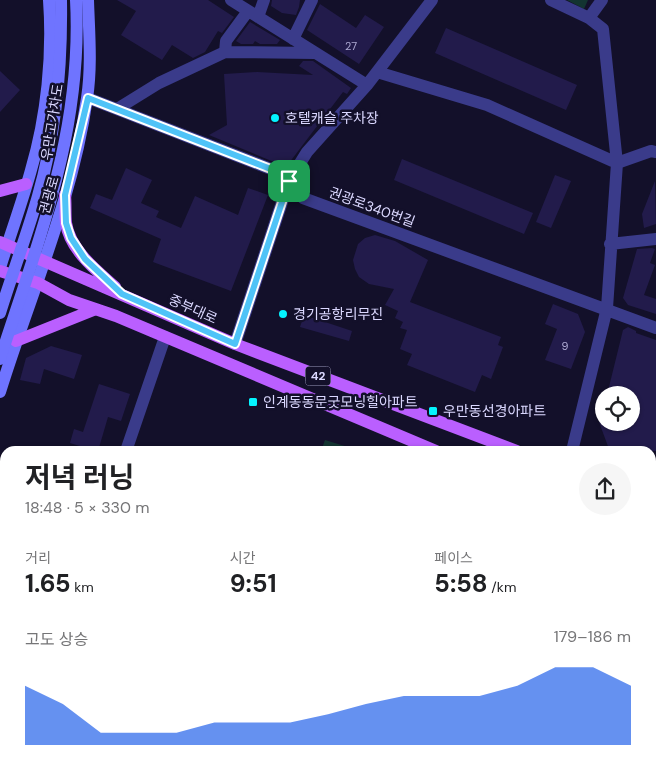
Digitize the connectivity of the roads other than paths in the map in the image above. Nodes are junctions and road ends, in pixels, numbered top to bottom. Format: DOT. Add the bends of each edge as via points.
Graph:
graph roads {
  1 [pos="49,0"];
  2 [pos="61,0"];
  3 [pos="76,0"];
  4 [pos="88,0"];
  5 [pos="230,0"];
  6 [pos="264,0"];
  7 [pos="312,0"];
  8 [pos="432,0"];
  9 [pos="551,0"];
  10 [pos="602,0"];
  11 [pos="253,14"];
  12 [pos="589,18"];
  13 [pos="293,39"];
  14 [pos="225,52"];
  15 [pos="315,53"];
  16 [pos="378,72"];
  17 [pos="367,85"];
  18 [pos="88,98"];
  19 [pos="117,110"];
  20 [pos="654,148"];
  21 [pos="617,163"];
  22 [pos="289,181"];
  23 [pos="26,184"];
  24 [pos="0,191"];
  25 [pos="65,195"];
  26 [pos="656,239"];
  27 [pos="3,243"];
  28 [pos="610,244"];
  29 [pos="44,260"];
  30 [pos="0,269"];
  31 [pos="38,283"];
  32 [pos="122,294"];
  33 [pos="607,308"];
  34 [pos="96,309"];
  35 [pos="0,312"];
  36 [pos="656,328"];
  37 [pos="166,337"];
  38 [pos="16,341"];
  39 [pos="235,344"];
  40 [pos="0,359"];
  41 [pos="0,392"];
  42 [pos="128,446"];
  43 [pos="419,446"];
  44 [pos="504,446"];
  45 [pos="573,446"];
  1 -- 23 [label="street, 권광로" via="51,29 45,100 32,169"];
  2 -- 35 [label="street, 우만고가차도, bridge" via="57,102 47,158 38,197"];
  3 -- 40 [label="street, 우만고가차도, bridge" via="77,62 64,150 53,195"];
  4 -- 18 [label="street, 권광로"];
  5 -- 11 [label="street"];
  6 -- 11 [label="street"];
  7 -- 13 [label="street"];
  8 -- 16 [label="street"];
  9 -- 12 [label="street"];
  10 -- 12 [label="street"];
  11 -- 13 [label="street"];
  11 -- 14 [label="street" via="226,41"];
  12 -- 21 [label="street" via="603,29"];
  13 -- 15 [label="street"];
  14 -- 15 [label="street"];
  14 -- 19 [label="street" via="159,83"];
  15 -- 17 [label="street"];
  16 -- 17 [label="street"];
  16 -- 21 [label="street" via="487,104"];
  17 -- 22 [label="street" via="307,152"];
  18 -- 19 [label="street, 권광로340번길"];
  18 -- 25 [label="street, 권광로"];
  19 -- 22 [label="street, 권광로340번길" via="281,173"];
  20 -- 21 [label="street"];
  21 -- 28 [label="street"];
  22 -- 33 [label="street, 권광로340번길" via="303,198"];
  22 -- 39 [label="street"];
  23 -- 24 [label="main road"];
  23 -- 27 [label="street, 권광로"];
  25 -- 29 [label="street, 권광로"];
  25 -- 32 [label="main road" via="66,223 71,238 85,259"];
  26 -- 28 [label="street"];
  27 -- 29 [label="main road, 중부대로 / 42"];
  27 -- 30 [label="street, 권광로"];
  28 -- 33 [label="street"];
  29 -- 31 [label="street, 권광로"];
  29 -- 32 [label="main road, 중부대로 / 42"];
  30 -- 31 [label="main road, 42"];
  31 -- 34 [label="main road, 42" via="69,300"];
  31 -- 38 [label="street, 권광로"];
  32 -- 39 [label="main road, 중부대로 / 42"];
  33 -- 36 [label="street, 권광로340번길"];
  33 -- 45 [label="street"];
  34 -- 37 [label="main road, 42"];
  34 -- 38 [label="main road"];
  37 -- 42 [label="street"];
  37 -- 43 [label="main road, 42"];
  38 -- 41 [label="street, 권광로"];
  39 -- 44 [label="main road, 중부대로 / 42"];
}
